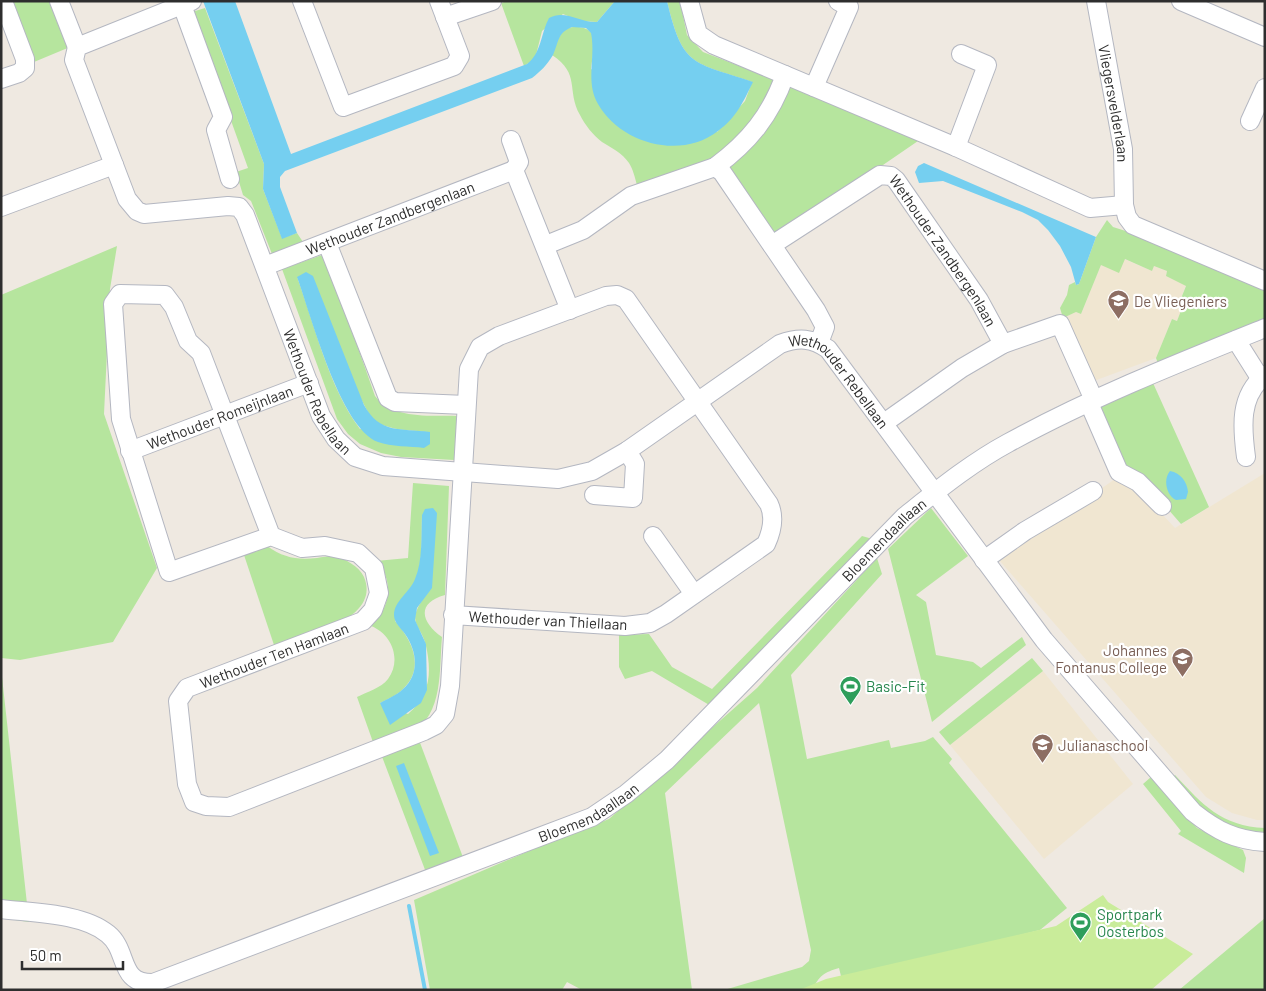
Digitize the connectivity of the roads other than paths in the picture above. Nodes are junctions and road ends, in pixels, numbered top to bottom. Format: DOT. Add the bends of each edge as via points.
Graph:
graph roads {
  1 [pos="4,1"];
  2 [pos="59,1"];
  3 [pos="302,1"];
  4 [pos="492,1"];
  5 [pos="689,1"];
  6 [pos="838,1"];
  7 [pos="1096,1"];
  8 [pos="1181,1"];
  9 [pos="187,3"];
  10 [pos="442,9"];
  11 [pos="1265,37"];
  12 [pos="77,47"];
  13 [pos="961,54"];
  14 [pos="785,75"];
  15 [pos="1,80"];
  16 [pos="814,87"];
  17 [pos="1265,88"];
  18 [pos="1250,121"];
  19 [pos="511,140"];
  20 [pos="956,147"];
  21 [pos="114,165"];
  22 [pos="715,167"];
  23 [pos="514,170"];
  24 [pos="230,179"];
  25 [pos="1124,205"];
  26 [pos="1,208"];
  27 [pos="326,243"];
  28 [pos="546,245"];
  29 [pos="772,245"];
  30 [pos="265,266"];
  31 [pos="1265,281"];
  32 [pos="570,310"];
  33 [pos="1265,328"];
  34 [pos="1236,340"];
  35 [pos="819,343"];
  36 [pos="1003,344"];
  37 [pos="1262,376"];
  38 [pos="309,383"];
  39 [pos="1092,401"];
  40 [pos="696,402"];
  41 [pos="466,405"];
  42 [pos="225,416"];
  43 [pos="884,423"];
  44 [pos="130,451"];
  45 [pos="627,451"];
  46 [pos="1246,457"];
  47 [pos="462,473"];
  48 [pos="1093,491"];
  49 [pos="935,492"];
  50 [pos="594,495"];
  51 [pos="1162,506"];
  52 [pos="271,536"];
  53 [pos="654,536"];
  54 [pos="984,560"];
  55 [pos="694,594"];
  56 [pos="453,615"];
  57 [pos="1265,842"];
  58 [pos="1,909"];
  1 -- 15 [label="street" via="25,59 24,68 19,73"];
  2 -- 12 [label="street"];
  3 -- 10 [label="street" via="343,107 454,66 460,56"];
  4 -- 10 [label="street"];
  5 -- 14 [label="street" via="698,34 714,45"];
  6 -- 16 [label="street" via="849,7"];
  7 -- 25 [label="street, Vliegersvelderlaan" via="1123,149"];
  8 -- 11 [label="street"];
  9 -- 12 [label="street"];
  9 -- 24 [label="street" via="223,117 216,130"];
  12 -- 21 [label="street" via="74,60"];
  13 -- 20 [label="street" via="987,65"];
  14 -- 16 [label="street"];
  14 -- 22 [label="street" via="778,96 758,128"];
  16 -- 20 [label="street"];
  17 -- 18 [label="street"];
  19 -- 23 [label="street" via="519,162"];
  20 -- 25 [label="street" via="1090,208"];
  21 -- 26 [label="street"];
  21 -- 30 [label="street, Wethouder Rebellaan" via="127,199 136,211 144,214 239,207"];
  22 -- 28 [label="street" via="632,196 583,230"];
  22 -- 29 [label="street" via="722,172"];
  23 -- 27 [label="street, Wethouder Zandbergenlaan"];
  23 -- 28 [label="street"];
  25 -- 31 [label="street" via="1133,225"];
  27 -- 30 [label="street, Wethouder Zandbergenlaan"];
  27 -- 41 [label="street" via="388,398 395,402"];
  28 -- 32 [label="street"];
  29 -- 35 [label="street" via="825,328"];
  29 -- 36 [label="street, Wethouder Zandbergenlaan" via="880,175 891,176 979,300"];
  30 -- 38 [label="street, Wethouder Rebellaan"];
  32 -- 40 [label="street, Wethouder van Thiellaan" via="606,296 617,295 626,299"];
  32 -- 41 [label="street, Wethouder Ten Hamlaan" via="499,336 480,347 469,369"];
  33 -- 34 [label="street, Bloemendaallaan"];
  34 -- 37 [label="street"];
  34 -- 39 [label="street, Bloemendaallaan"];
  35 -- 40 [label="street, Wethouder Rebellaan" via="794,339 780,344"];
  35 -- 43 [label="street, Wethouder Rebellaan" via="828,349"];
  36 -- 39 [label="street, Wethouder Zandbergenlaan" via="1060,324"];
  36 -- 43 [label="street, Wethouder Zandbergenlaan" via="962,368"];
  37 -- 46 [label="street" via="1249,393 1242,421"];
  38 -- 42 [label="street, Wethouder Romeijnlaan"];
  38 -- 47 [label="street, Wethouder Rebellaan" via="321,416 336,439 355,457 383,466"];
  39 -- 49 [label="street, Bloemendaallaan" via="1007,443"];
  39 -- 51 [label="street" via="1119,472 1138,482"];
  40 -- 45 [label="street, Wethouder Rebellaan"];
  40 -- 55 [label="street, Wethouder van Thiellaan" via="773,512 766,544"];
  41 -- 47 [label="street, Wethouder Ten Hamlaan"];
  42 -- 44 [label="street, Wethouder Romeijnlaan"];
  42 -- 44 [label="street, Wethouder Romeijnlaan" via="201,353 188,341 174,306 164,295 120,294 113,304 118,384 121,419"];
  42 -- 52 [label="street"];
  43 -- 49 [label="street, Wethouder Rebellaan"];
  44 -- 52 [label="street, Wethouder Romeijnlaan" via="169,572"];
  45 -- 47 [label="street, Wethouder Rebellaan" via="592,471 558,479"];
  45 -- 50 [label="street" via="635,464 632,504"];
  47 -- 56 [label="street, Wethouder Ten Hamlaan"];
  48 -- 54 [label="street" via="1026,530"];
  49 -- 54 [label="street, Wethouder Rebellaan"];
  49 -- 58 [label="street, Bloemendaallaan" via="898,522 667,760 592,817 153,983 140,983 133,979 116,944 108,934 91,923"];
  52 -- 56 [label="street, Wethouder Ten Hamlaan" via="302,548 325,546 358,554 374,568 379,593 374,610 363,621 187,688 178,702 187,784 194,802 229,807 436,725 445,714 450,686"];
  53 -- 55 [label="street"];
  54 -- 57 [label="street, Wethouder Rebellaan" via="1044,640 1193,812 1232,837"];
  55 -- 56 [label="street, Wethouder van Thiellaan" via="650,623 624,626"];
}
